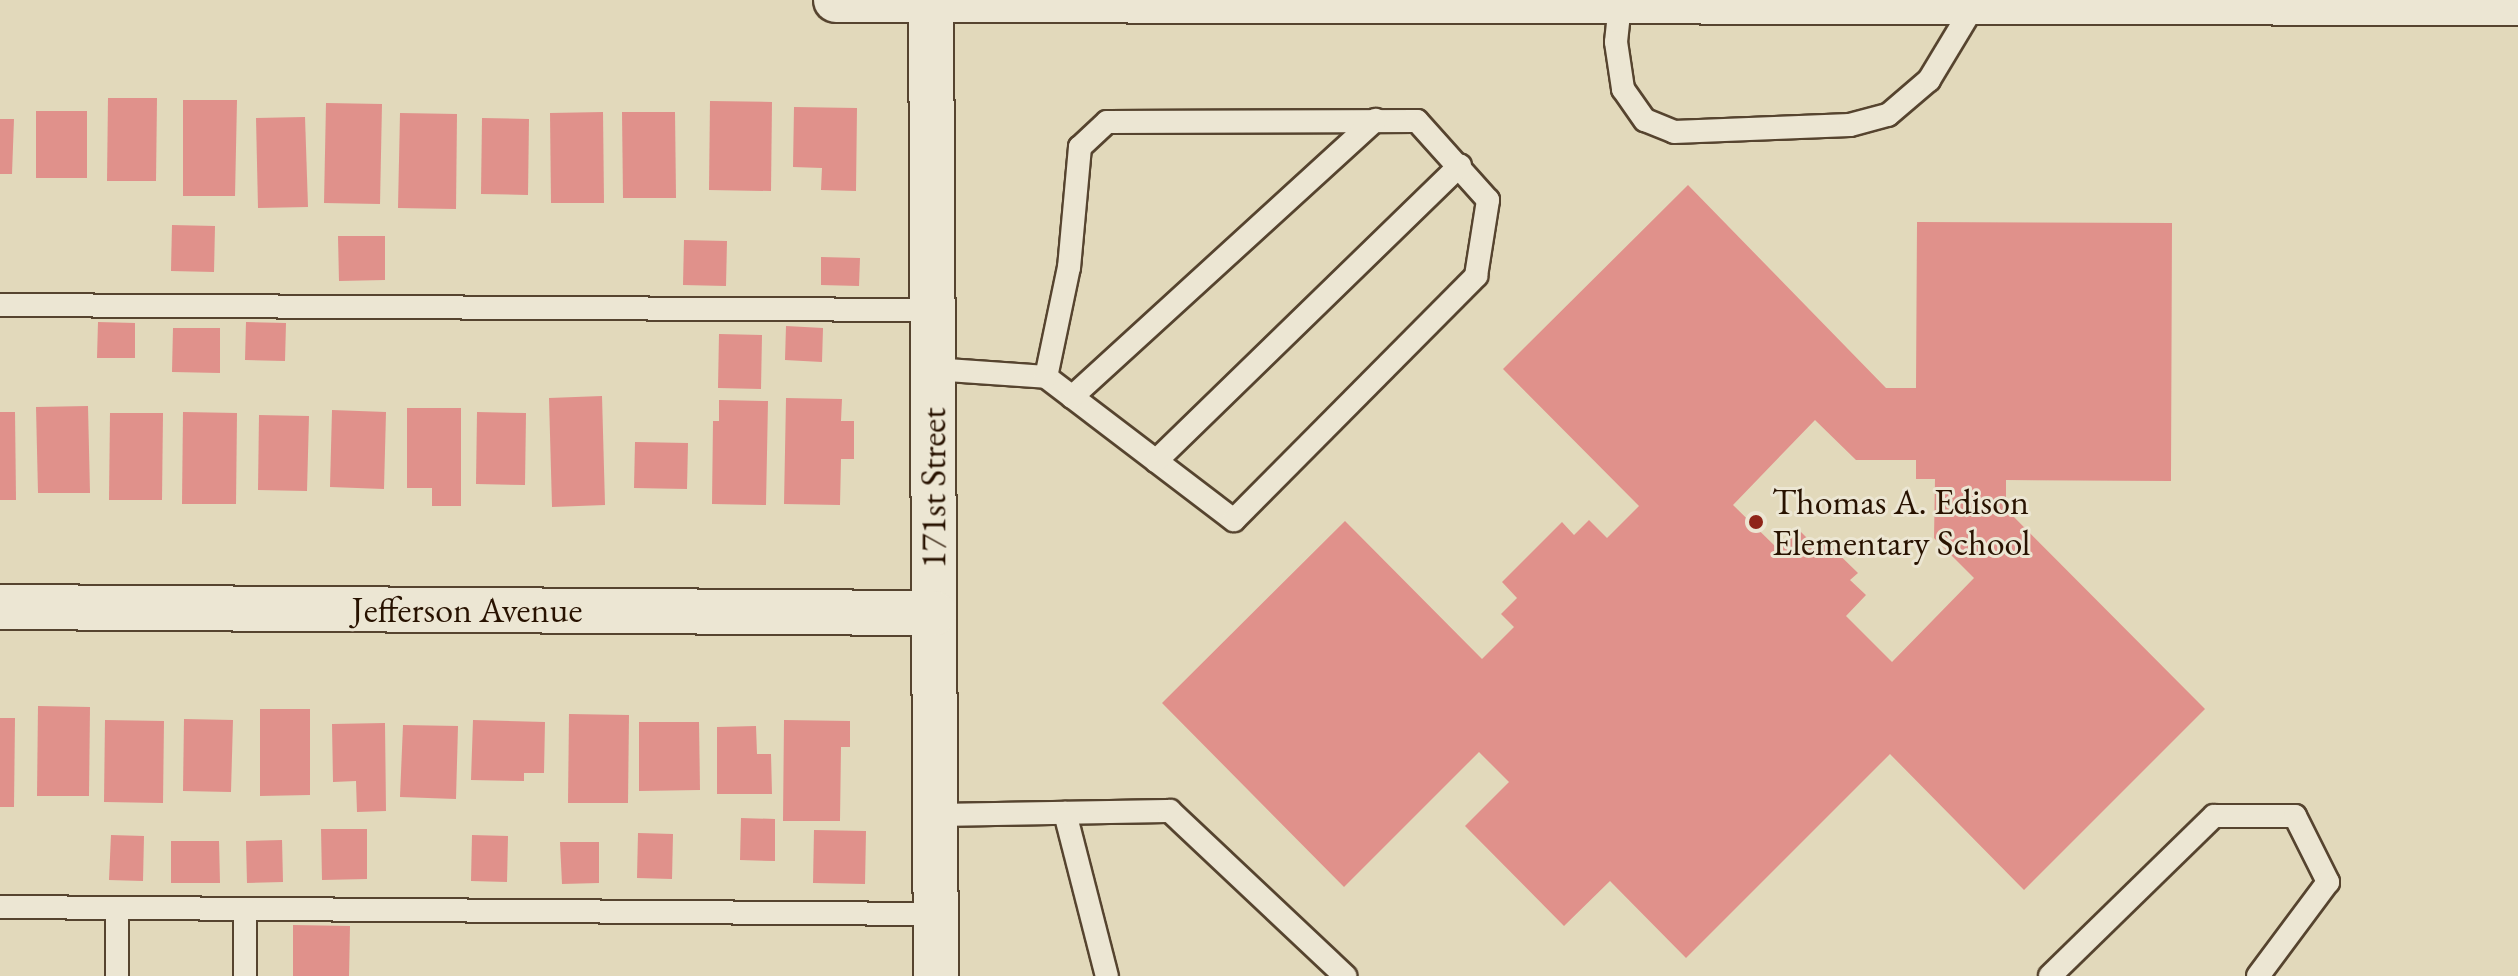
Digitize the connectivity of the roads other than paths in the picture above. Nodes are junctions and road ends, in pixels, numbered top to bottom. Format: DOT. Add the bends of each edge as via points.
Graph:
graph roads {
  1 [pos="836,0"];
  2 [pos="931,0"];
  3 [pos="2152,1"];
  4 [pos="1976,2"];
  5 [pos="2518,3"];
  6 [pos="1620,4"];
  7 [pos="1375,120"];
  8 [pos="1460,165"];
  9 [pos="0,305"];
  10 [pos="933,310"];
  11 [pos="933,369"];
  12 [pos="1046,377"];
  13 [pos="1072,397"];
  14 [pos="1156,461"];
  15 [pos="0,607"];
  16 [pos="934,613"];
  17 [pos="1065,813"];
  18 [pos="935,815"];
  19 [pos="0,907"];
  20 [pos="117,908"];
  21 [pos="245,909"];
  22 [pos="935,914"];
  23 [pos="117,976"];
  24 [pos="245,976"];
  25 [pos="936,976"];
  26 [pos="1107,976"];
  27 [pos="1345,976"];
  28 [pos="2050,976"];
  29 [pos="2258,976"];
  1 -- 2 [label="street"];
  2 -- 6 [label="street"];
  2 -- 10 [label="street, 171st Street"];
  3 -- 4 [label="street"];
  3 -- 5 [label="street"];
  4 -- 6 [label="street"];
  4 -- 6 [label="lane" via="1929,80 1888,115 1850,125 1674,132 1645,120 1623,89 1616,42"];
  7 -- 8 [label="lane" via="1417,121"];
  7 -- 12 [label="lane" via="1107,122 1080,147 1069,267"];
  7 -- 13 [label="lane"];
  8 -- 14 [label="lane"];
  8 -- 14 [label="lane" via="1488,200 1476,276 1234,520"];
  9 -- 10 [label="lane"];
  10 -- 11 [label="street, 171st Street"];
  11 -- 12 [label="lane"];
  11 -- 16 [label="street, 171st Street"];
  12 -- 13 [label="lane"];
  13 -- 14 [label="lane"];
  15 -- 16 [label="street, Jefferson Avenue"];
  16 -- 18 [label="street, 171st Street"];
  17 -- 18 [label="lane"];
  17 -- 26 [label="lane"];
  17 -- 27 [label="lane" via="1170,811"];
  18 -- 22 [label="street, 171st Street"];
  19 -- 20 [label="lane"];
  20 -- 21 [label="lane"];
  20 -- 23 [label="lane"];
  21 -- 22 [label="lane"];
  21 -- 24 [label="lane"];
  22 -- 25 [label="street, 171st Street"];
  28 -- 29 [label="lane" via="2214,816 2295,816 2328,882"];
}
